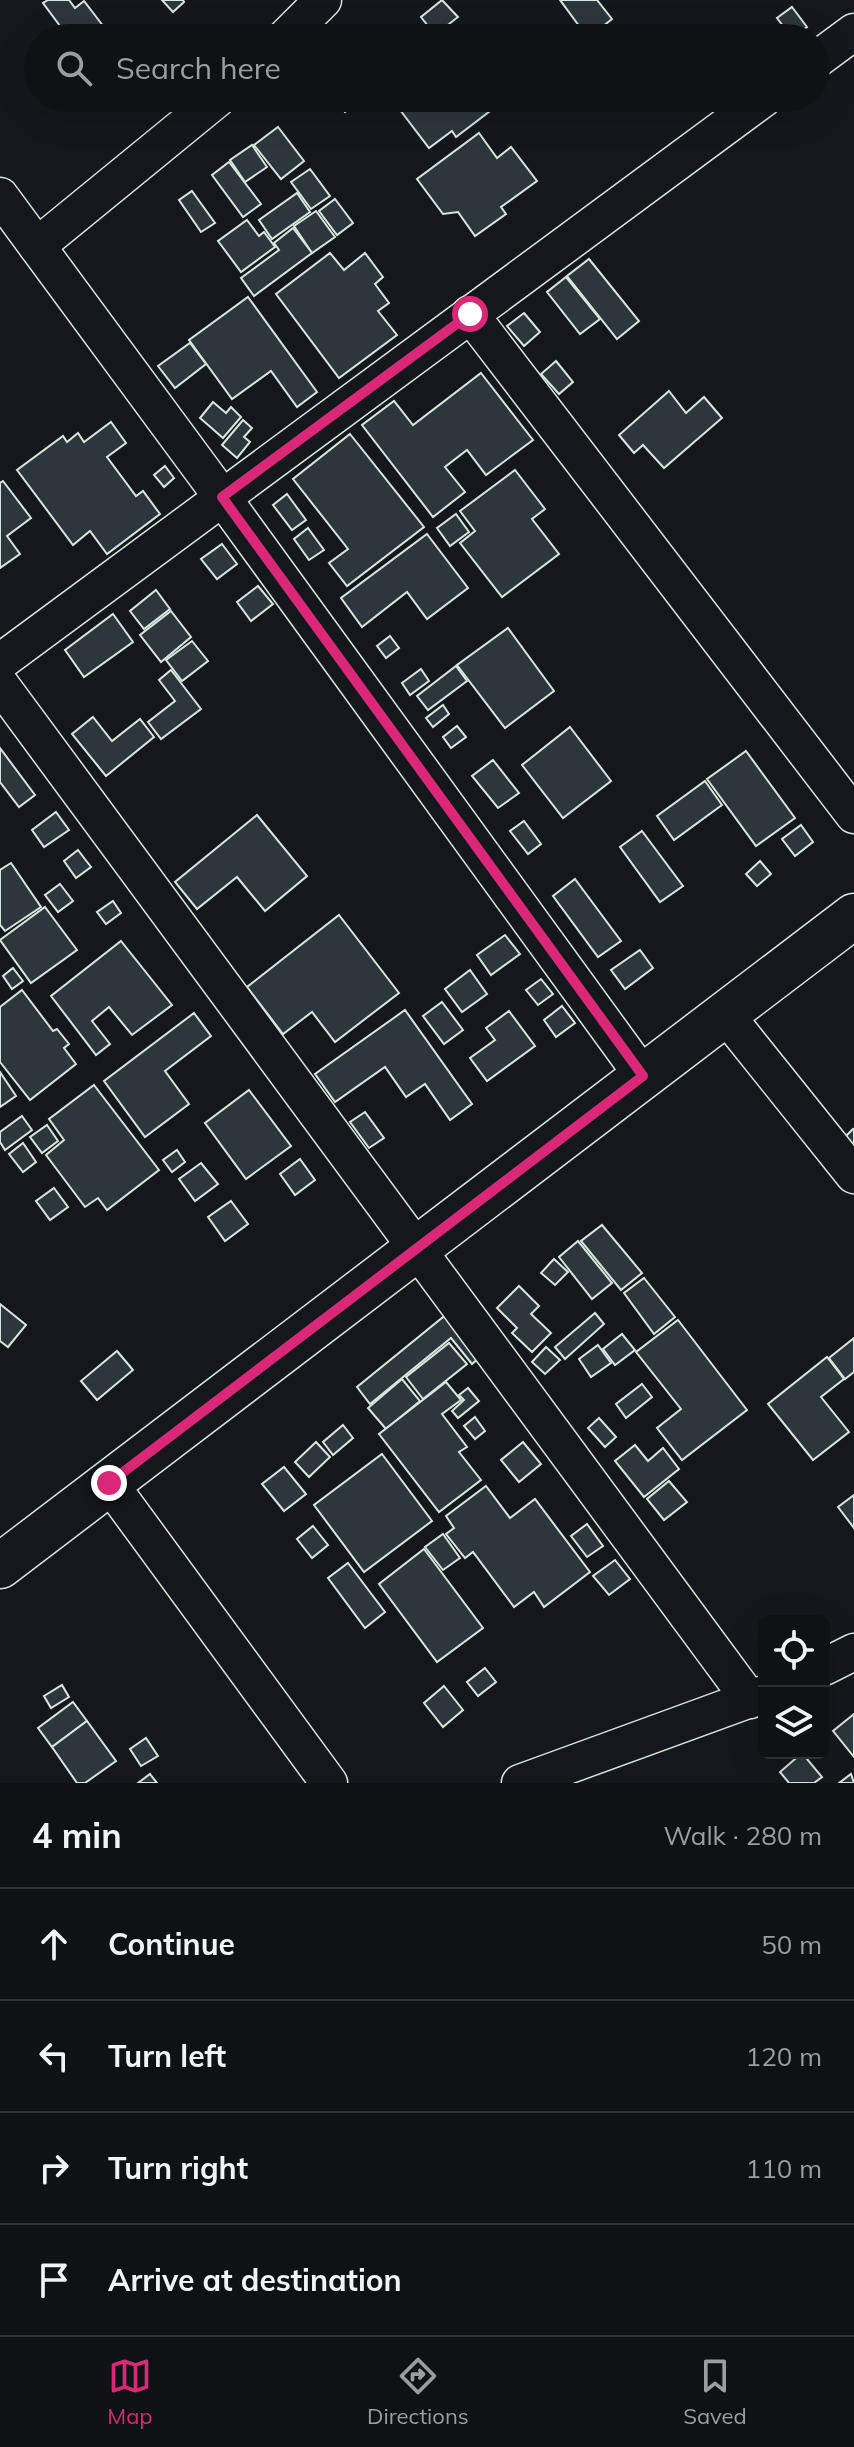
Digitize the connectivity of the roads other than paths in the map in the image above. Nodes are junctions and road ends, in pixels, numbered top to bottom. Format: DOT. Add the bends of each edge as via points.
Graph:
graph roads {
  1 [pos="323,0"];
  2 [pos="299,24"];
  3 [pos="854,32"];
  4 [pos="830,50"];
  5 [pos="201,112"];
  6 [pos="745,112"];
  7 [pos="0,196"];
  8 [pos="37,246"];
  9 [pos="470,314"];
  10 [pos="222,497"];
  11 [pos="0,662"];
  12 [pos="0,684"];
  13 [pos="854,815"];
  14 [pos="854,916"];
  15 [pos="725,1014"];
  16 [pos="643,1076"];
  17 [pos="854,1175"];
  18 [pos="417,1248"];
  19 [pos="109,1483"];
  20 [pos="0,1566"];
  21 [pos="854,1652"];
  22 [pos="830,1664"];
  23 [pos="757,1697"];
  24 [pos="329,1783"];
  25 [pos="520,1783"];
  1 -- 2 [label="street"];
  3 -- 4 [label="street"];
  5 -- 8 [label="street"];
  6 -- 9 [label="street"];
  7 -- 8 [label="street"];
  8 -- 10 [label="street"];
  9 -- 10 [label="street"];
  9 -- 13 [label="street"];
  10 -- 11 [label="street"];
  10 -- 16 [label="street"];
  12 -- 18 [label="street"];
  14 -- 15 [label="street"];
  15 -- 16 [label="street"];
  15 -- 17 [label="street"];
  16 -- 18 [label="street"];
  18 -- 19 [label="street"];
  18 -- 23 [label="street"];
  19 -- 20 [label="street"];
  19 -- 24 [label="street"];
  21 -- 22 [label="street"];
  23 -- 25 [label="street"];
}
